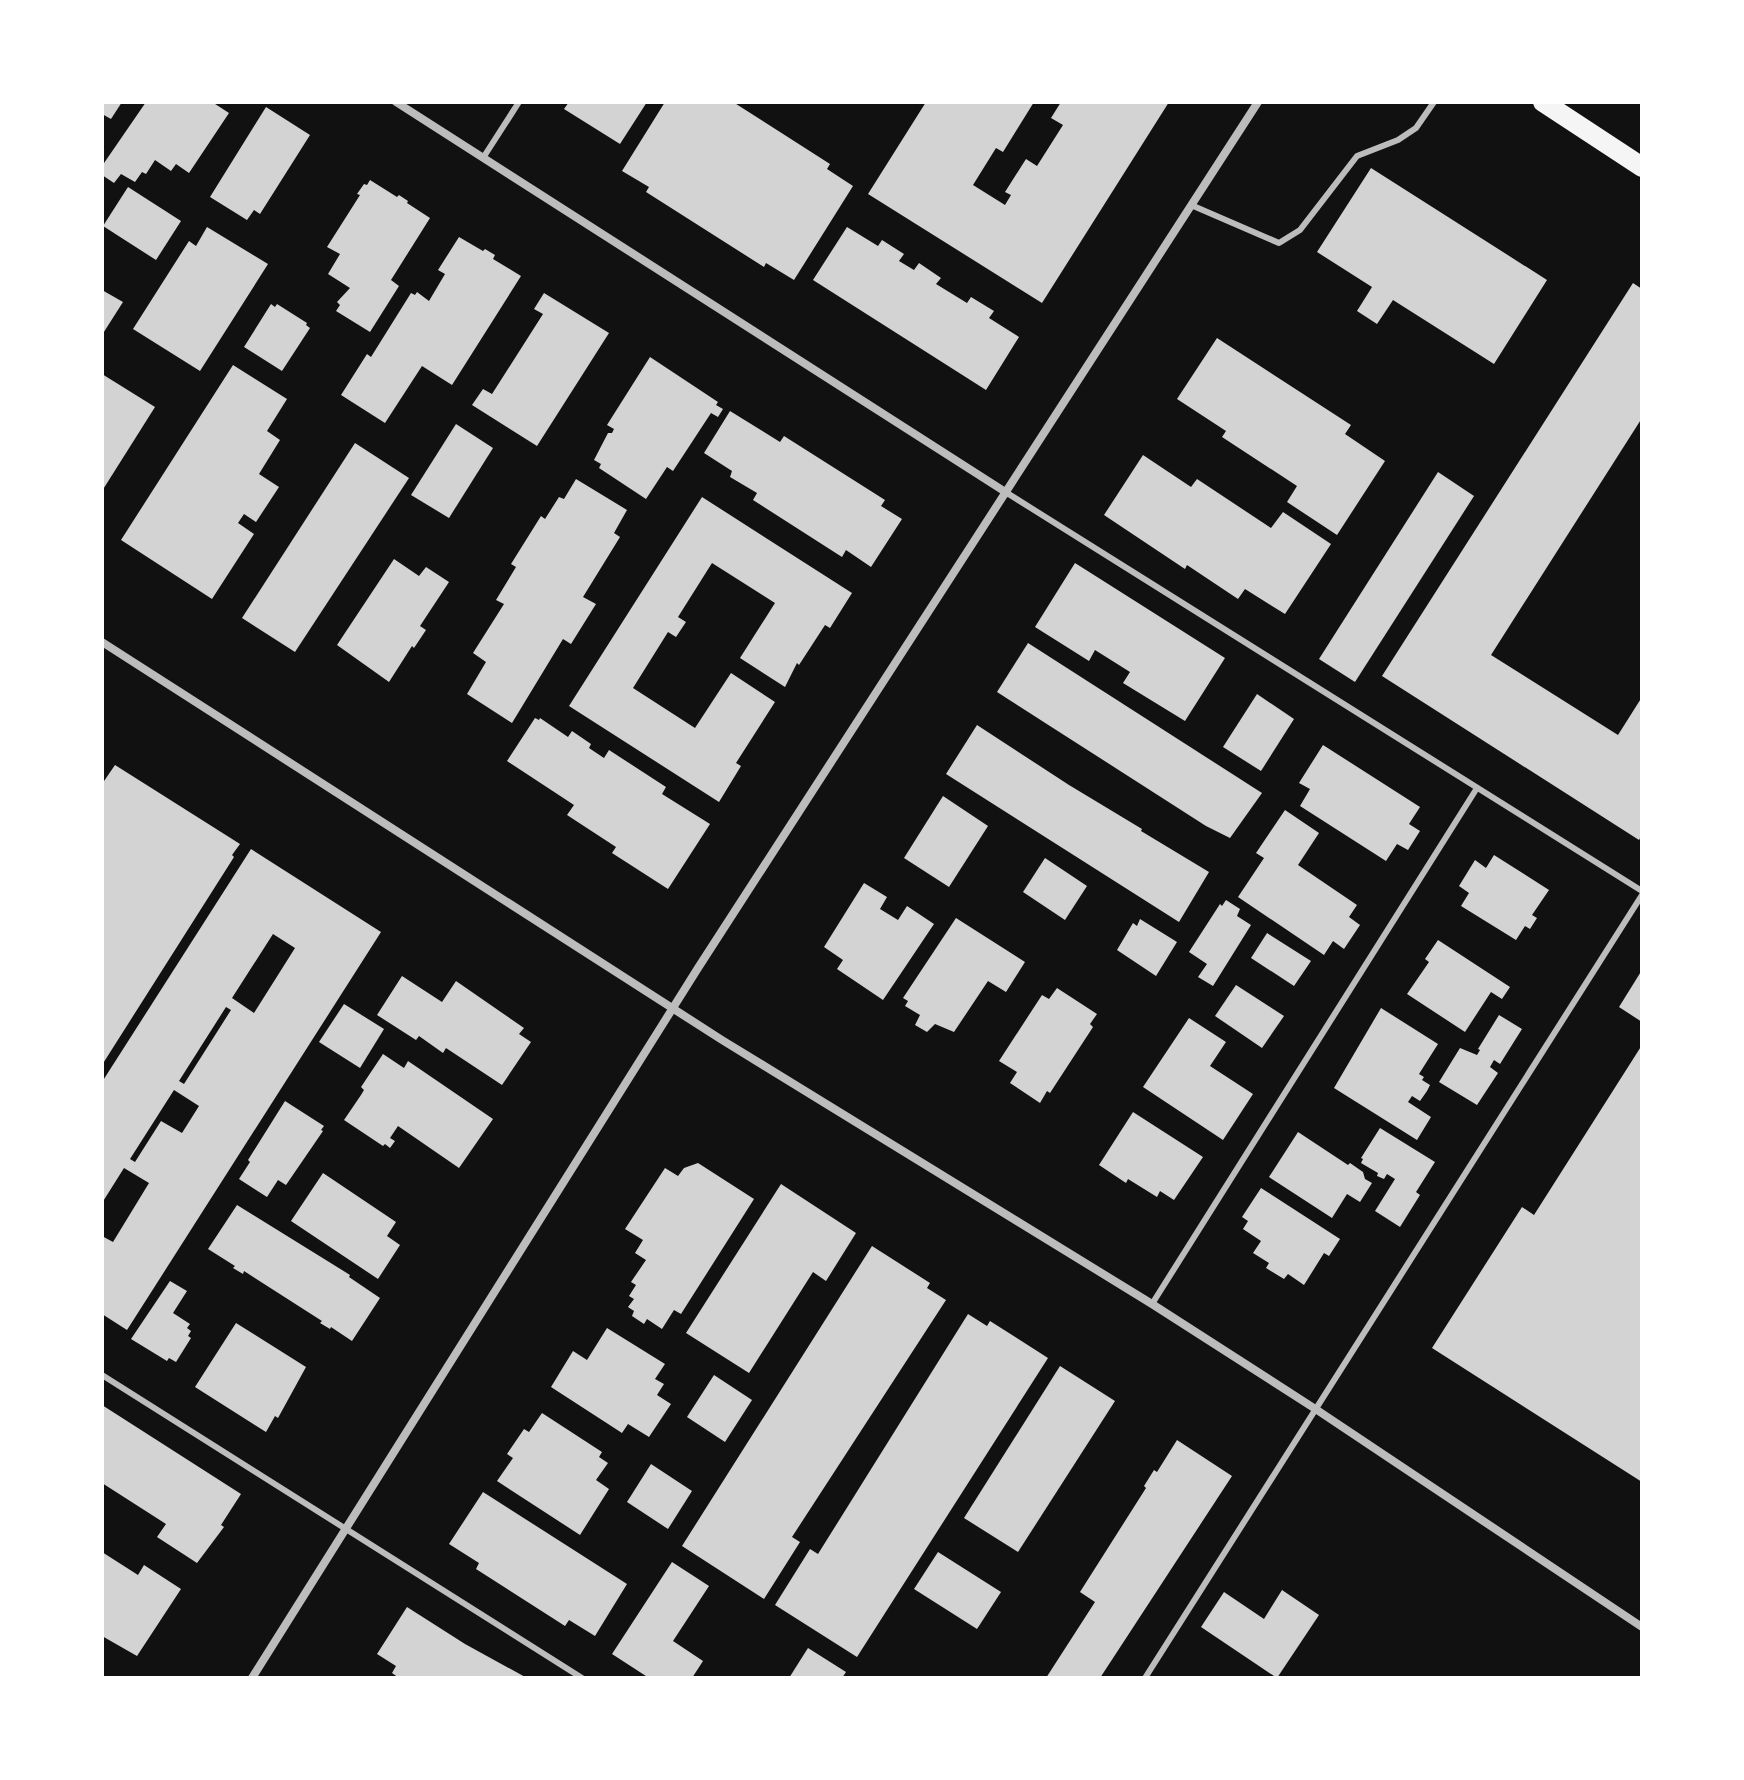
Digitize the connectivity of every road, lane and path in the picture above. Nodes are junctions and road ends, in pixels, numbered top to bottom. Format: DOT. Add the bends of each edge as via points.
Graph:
graph roads {
  1 [pos="396,102"];
  2 [pos="519,102"];
  3 [pos="1258,102"];
  4 [pos="1434,102"];
  5 [pos="1543,102"];
  6 [pos="483,158"];
  7 [pos="1642,167"];
  8 [pos="1191,205"];
  9 [pos="1007,493"];
  10 [pos="102,642"];
  11 [pos="1477,788"];
  12 [pos="1642,893"];
  13 [pos="673,1008"];
  14 [pos="1152,1304"];
  15 [pos="102,1375"];
  16 [pos="1317,1410"];
  17 [pos="346,1531"];
  18 [pos="1642,1627"];
  19 [pos="252,1678"];
  20 [pos="582,1678"];
  21 [pos="1145,1678"];
  1 -- 6 [label="street"];
  2 -- 6 [label="lane"];
  3 -- 8 [label="street"];
  4 -- 8 [label="lane" via="1416,128 1357,156 1300,230 1279,243"];
  5 -- 7 [label="main road"];
  6 -- 9 [label="street"];
  8 -- 9 [label="street"];
  9 -- 11 [label="lane"];
  9 -- 13 [label="street"];
  10 -- 13 [label="street"];
  11 -- 12 [label="lane"];
  11 -- 14 [label="lane"];
  12 -- 16 [label="lane"];
  13 -- 14 [label="street"];
  13 -- 17 [label="street"];
  14 -- 16 [label="street"];
  15 -- 17 [label="lane"];
  16 -- 18 [label="street"];
  16 -- 21 [label="lane"];
  17 -- 19 [label="street"];
  17 -- 20 [label="lane"];
}
